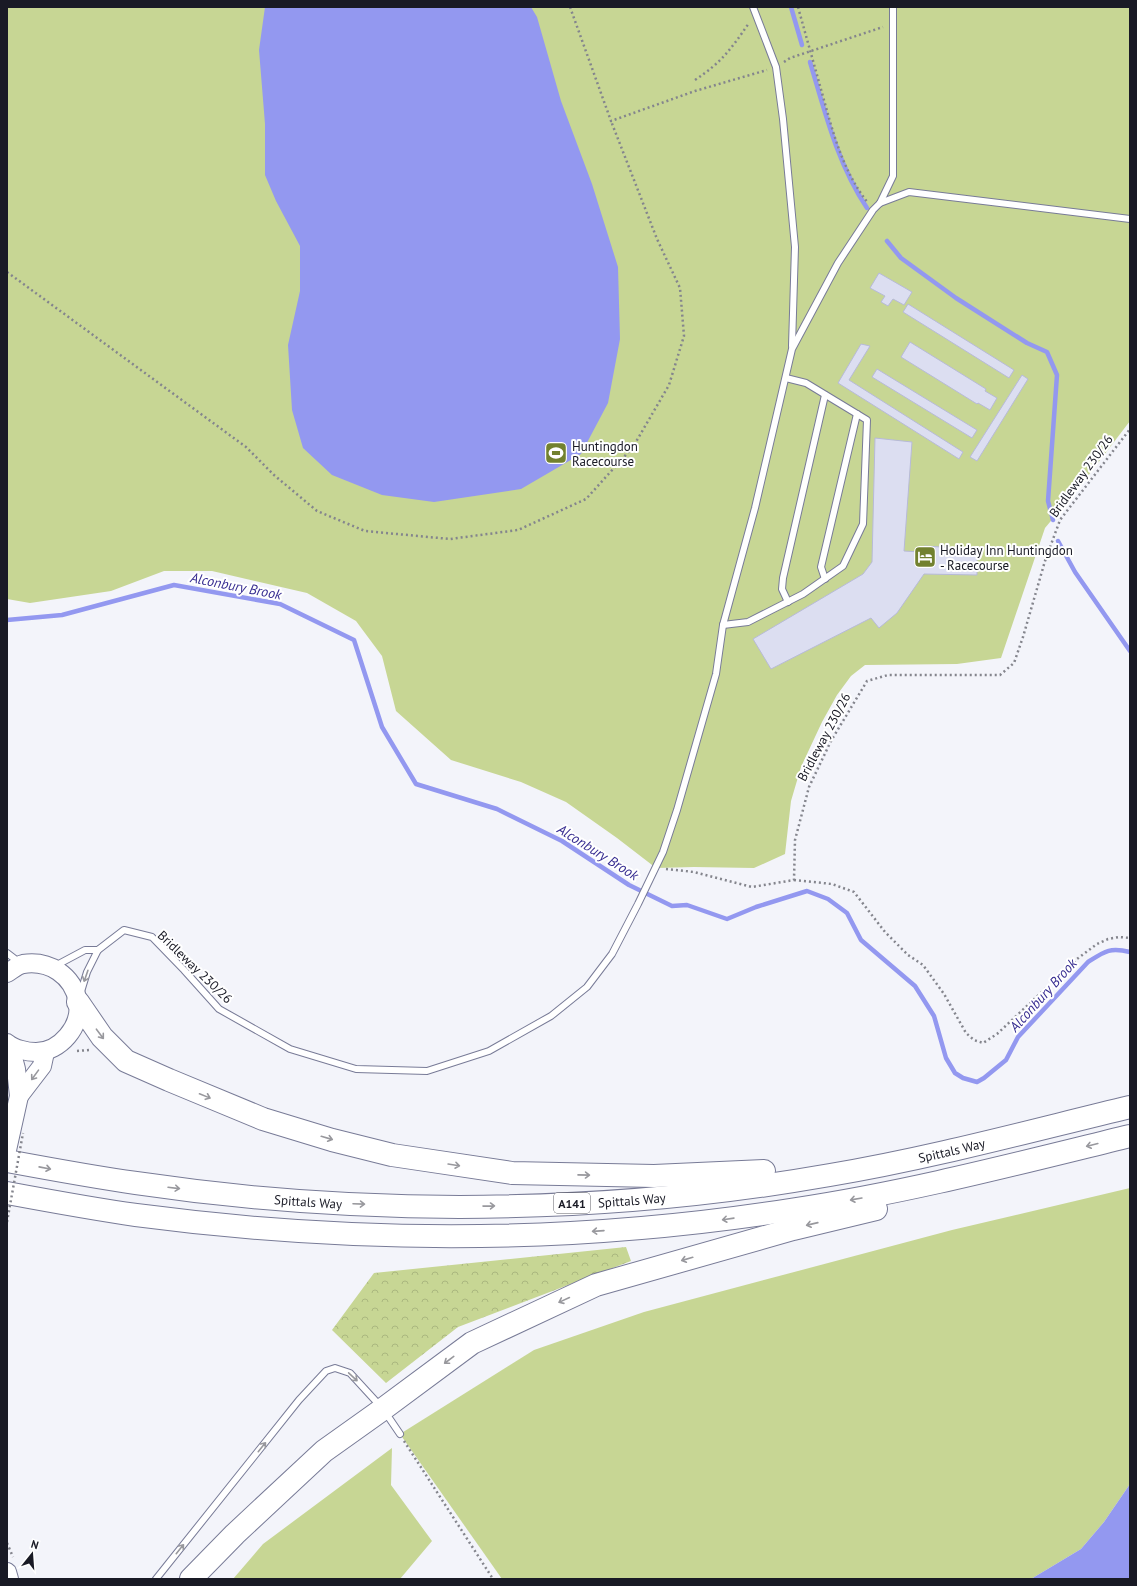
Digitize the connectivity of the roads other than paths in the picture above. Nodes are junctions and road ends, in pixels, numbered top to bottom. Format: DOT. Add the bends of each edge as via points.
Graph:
graph roads {
  1 [pos="753,7"];
  2 [pos="893,7"];
  3 [pos="880,204"];
  4 [pos="1130,220"];
  5 [pos="792,349"];
  6 [pos="786,378"];
  7 [pos="825,395"];
  8 [pos="857,414"];
  9 [pos="825,579"];
  10 [pos="788,602"];
  11 [pos="723,625"];
  12 [pos="98,950"];
  13 [pos="7,953"];
  14 [pos="52,967"];
  15 [pos="15,969"];
  16 [pos="78,1002"];
  17 [pos="8,1045"];
  18 [pos="45,1052"];
  19 [pos="20,1096"];
  20 [pos="1130,1107"];
  21 [pos="1130,1136"];
  22 [pos="7,1150"];
  23 [pos="933,1155"];
  24 [pos="7,1161"];
  25 [pos="1010,1165"];
  26 [pos="7,1193"];
  27 [pos="383,1410"];
  28 [pos="400,1434"];
  29 [pos="7,1572"];
  30 [pos="9,1579"];
  31 [pos="156,1579"];
  32 [pos="191,1579"];
  1 -- 5 [label="lane" via="776,68 795,248"];
  2 -- 3 [label="lane" via="893,176"];
  3 -- 4 [label="lane" via="909,192"];
  3 -- 5 [label="lane" via="873,210 838,262"];
  5 -- 6 [label="lane, Bridleway 230/26"];
  6 -- 7 [label="lane" via="806,383"];
  6 -- 11 [label="lane, Bridleway 230/26" via="755,508"];
  7 -- 8 [label="lane"];
  7 -- 10 [label="lane" via="783,578 782,589"];
  8 -- 9 [label="lane" via="821,567"];
  8 -- 9 [label="lane" via="867,420 863,524 843,566"];
  9 -- 10 [label="lane"];
  10 -- 11 [label="lane" via="748,622"];
  11 -- 12 [label="lane, Bridleway 230/26" via="716,674 677,810 656,868 612,954 588,987 551,1016 489,1051 427,1071 356,1069 290,1049 219,1009 152,937 124,930"];
  12 -- 14 [label="lane, Bridleway 230/26" via="85,950"];
  12 -- 16 [label="lane, one-way" via="87,972"];
  13 -- 15 [label="lane"];
  14 -- 15 [label="main road" via="45,965"];
  14 -- 16 [label="main road" via="72,985"];
  16 -- 18 [label="main road" via="76,1022 66,1038"];
  16 -- 23 [label="highway, one-way" via="102,1037 126,1061 264,1119 392,1155 512,1173 654,1176 743,1173"];
  17 -- 18 [label="main road" via="30,1052"];
  17 -- 19 [label="main road" via="16,1069"];
  18 -- 19 [label="main road, one-way" via="42,1066"];
  19 -- 22 [label="main road" via="17,1132"];
  20 -- 23 [label="highway, Spittals Way / A141"];
  21 -- 25 [label="highway, A141, one-way"];
  24 -- 23 [label="highway, Spittals Way / A141, one-way" via="138,1183 265,1198 475,1206 610,1201 745,1188"];
  25 -- 26 [label="highway, A141, one-way" via="867,1197 765,1214 648,1227 502,1236 369,1235 208,1224 135,1215"];
  25 -- 27 [label="highway, one-way" via="919,1199 793,1229 596,1285 472,1342"];
  27 -- 28 [label="lane"];
  31 -- 27 [label="lane, one-way" via="299,1400 326,1371 335,1368 350,1373"];
  27 -- 32 [label="highway" via="324,1451"];
  29 -- 30 [label="main road"];
}
